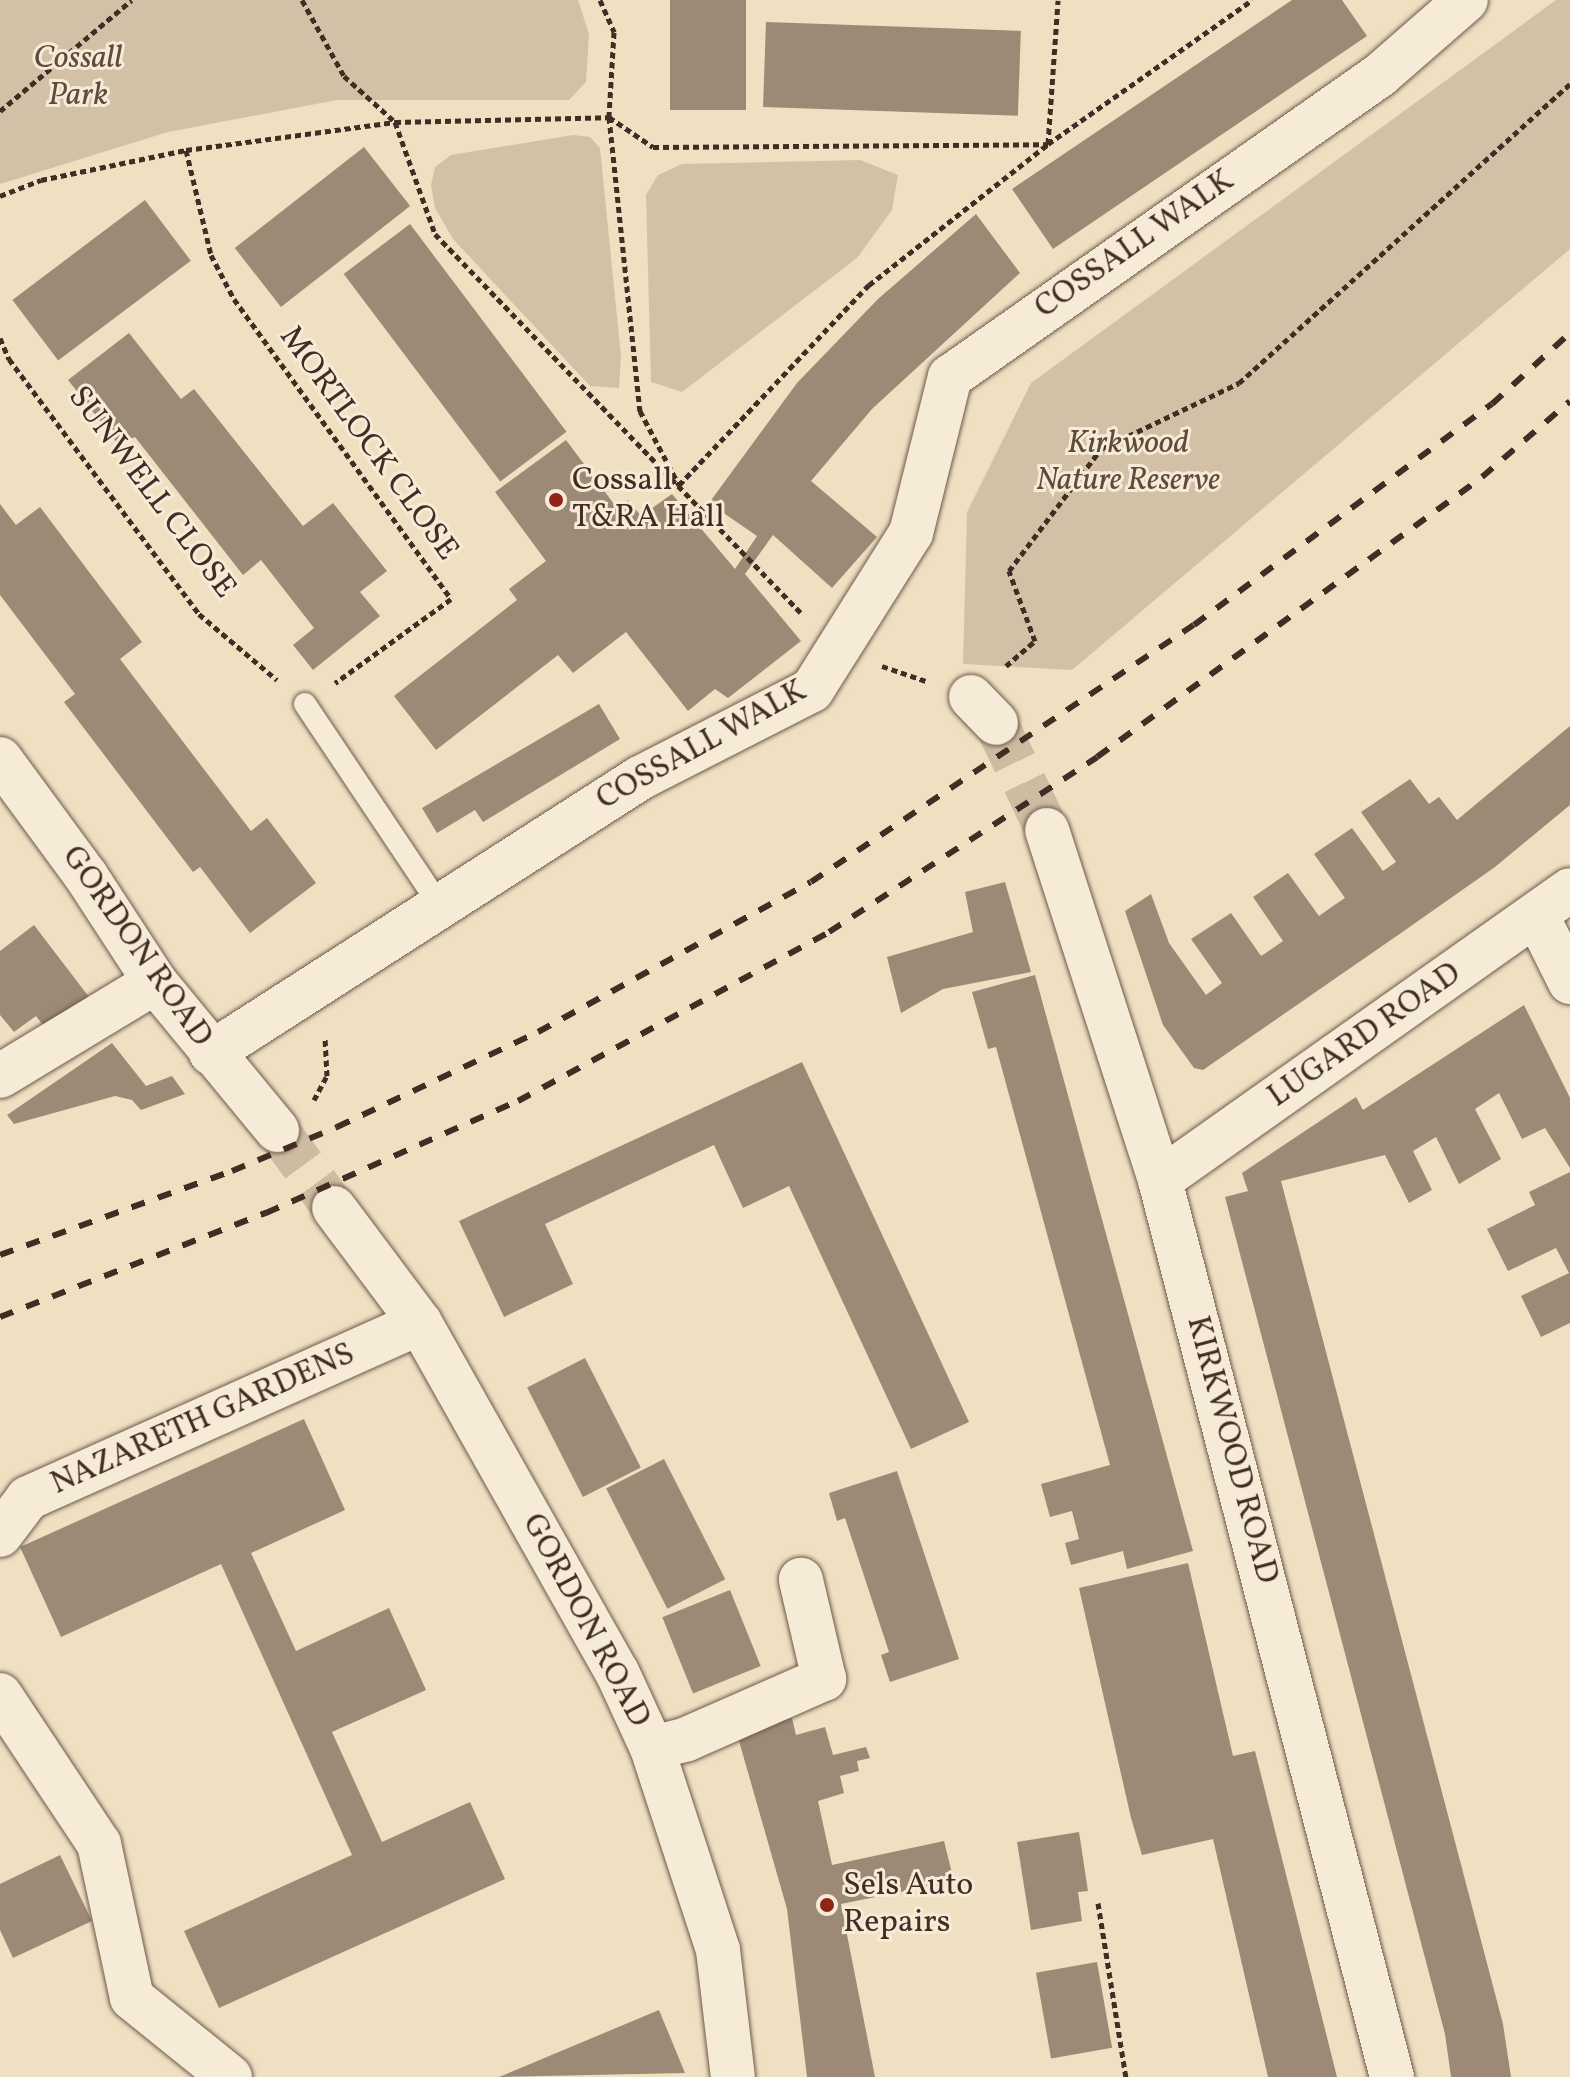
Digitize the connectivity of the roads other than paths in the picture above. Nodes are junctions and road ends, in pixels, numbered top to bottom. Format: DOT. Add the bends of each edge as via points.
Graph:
graph roads {
  1 [pos="1466,0"];
  2 [pos="305,704"];
  3 [pos="0,759"];
  4 [pos="1047,830"];
  5 [pos="438,903"];
  6 [pos="1554,903"];
  7 [pos="155,982"];
  8 [pos="1570,982"];
  9 [pos="211,1053"];
  10 [pos="0,1076"];
  11 [pos="277,1130"];
  12 [pos="1160,1180"];
  13 [pos="334,1208"];
  14 [pos="420,1323"];
  15 [pos="0,1535"];
  16 [pos="801,1580"];
  17 [pos="0,1695"];
  18 [pos="652,1748"];
  19 [pos="230,2077"];
  20 [pos="733,2077"];
  21 [pos="1392,2077"];
  1 -- 5 [label="street, COSSALL WALK" via="1380,75 950,377 911,533 812,690 640,778"];
  2 -- 5 [label="lane"];
  3 -- 7 [label="street, GORDON ROAD"];
  4 -- 12 [label="street, KIRKWOOD ROAD"];
  5 -- 9 [label="street, COSSALL WALK"];
  6 -- 8 [label="street"];
  6 -- 12 [label="street, LUGARD ROAD"];
  7 -- 9 [label="street, GORDON ROAD"];
  7 -- 10 [label="street"];
  9 -- 11 [label="street, GORDON ROAD"];
  12 -- 21 [label="street, KIRKWOOD ROAD"];
  13 -- 14 [label="street, GORDON ROAD"];
  14 -- 15 [label="street, NAZARETH GARDENS" via="28,1498"];
  14 -- 18 [label="street, GORDON ROAD" via="617,1672"];
  16 -- 18 [label="street" via="824,1679 687,1739"];
  17 -- 19 [label="street" via="99,1844 132,1998"];
  18 -- 20 [label="street, GORDON ROAD" via="718,1950"];
}
